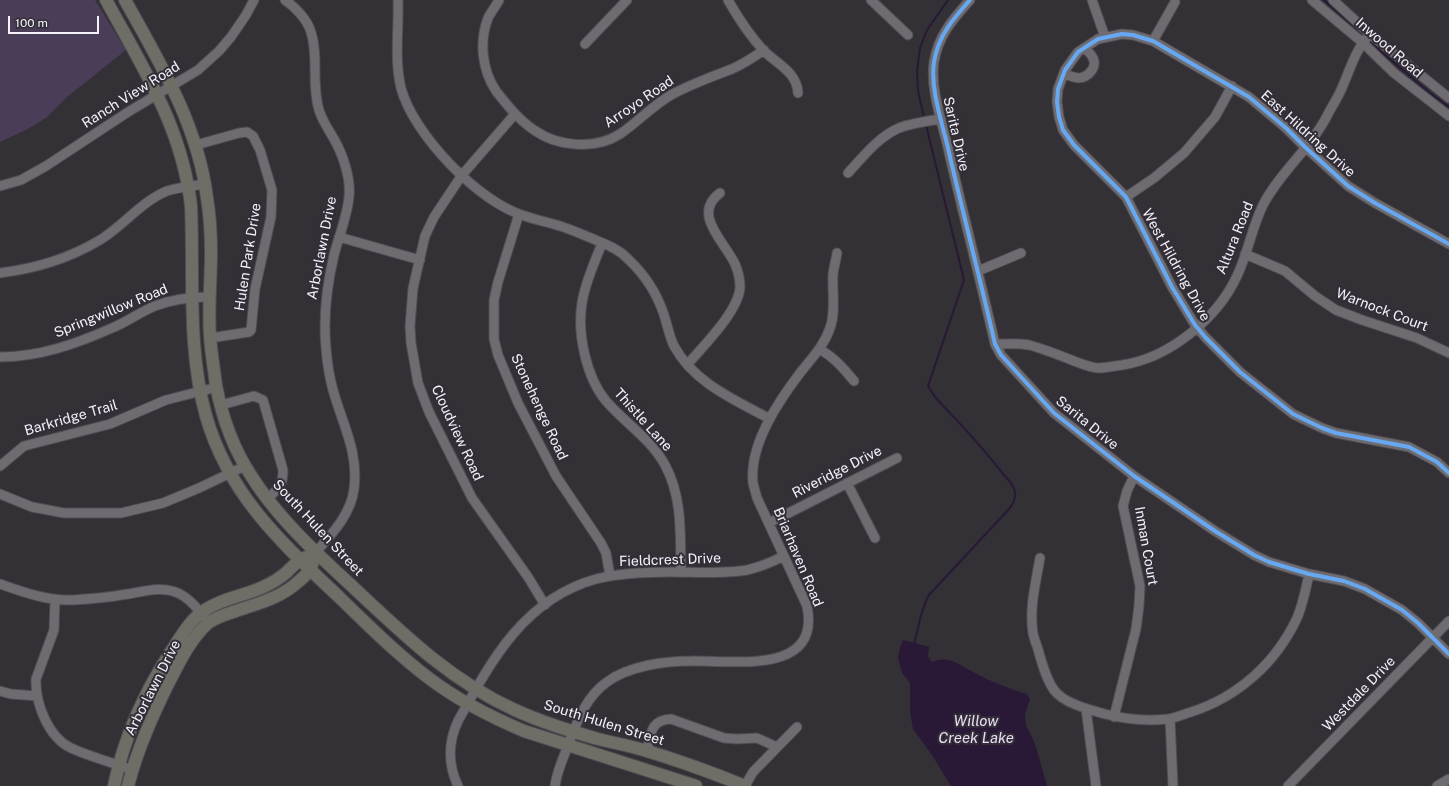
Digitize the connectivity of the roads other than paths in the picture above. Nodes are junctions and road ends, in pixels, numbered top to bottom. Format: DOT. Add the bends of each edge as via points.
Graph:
graph roads {
  1 [pos="106,0"];
  2 [pos="125,0"];
  3 [pos="254,0"];
  4 [pos="285,0"];
  5 [pos="398,0"];
  6 [pos="500,0"];
  7 [pos="627,0"];
  8 [pos="728,0"];
  9 [pos="970,0"];
  10 [pos="1092,0"];
  11 [pos="1312,0"];
  12 [pos="1333,0"];
  13 [pos="877,2"];
  14 [pos="1175,2"];
  15 [pos="1370,34"];
  16 [pos="908,35"];
  17 [pos="1105,37"];
  18 [pos="1153,41"];
  19 [pos="1362,42"];
  20 [pos="585,44"];
  21 [pos="1084,48"];
  22 [pos="764,50"];
  23 [pos="1064,74"];
  24 [pos="173,86"];
  25 [pos="1232,86"];
  26 [pos="798,93"];
  27 [pos="157,94"];
  28 [pos="1449,98"];
  29 [pos="515,114"];
  30 [pos="1449,116"];
  31 [pos="937,119"];
  32 [pos="196,145"];
  33 [pos="1305,147"];
  34 [pos="848,173"];
  35 [pos="462,175"];
  36 [pos="206,184"];
  37 [pos="0,186"];
  38 [pos="188,186"];
  39 [pos="720,193"];
  40 [pos="1126,197"];
  41 [pos="519,214"];
  42 [pos="339,237"];
  43 [pos="602,243"];
  44 [pos="1449,244"];
  45 [pos="837,253"];
  46 [pos="1020,253"];
  47 [pos="1245,254"];
  48 [pos="420,260"];
  49 [pos="978,271"];
  50 [pos="0,272"];
  51 [pos="193,297"];
  52 [pos="209,297"];
  53 [pos="1197,328"];
  54 [pos="210,338"];
  55 [pos="995,344"];
  56 [pos="819,349"];
  57 [pos="1449,353"];
  58 [pos="0,357"];
  59 [pos="688,364"];
  60 [pos="854,381"];
  61 [pos="216,387"];
  62 [pos="200,391"];
  63 [pos="221,404"];
  64 [pos="770,419"];
  65 [pos="897,458"];
  66 [pos="0,466"];
  67 [pos="245,466"];
  68 [pos="230,472"];
  69 [pos="1449,473"];
  70 [pos="1134,476"];
  71 [pos="847,483"];
  72 [pos="0,494"];
  73 [pos="267,499"];
  74 [pos="769,523"];
  75 [pos="875,538"];
  76 [pos="316,552"];
  77 [pos="784,556"];
  78 [pos="1040,558"];
  79 [pos="300,559"];
  80 [pos="311,570"];
  81 [pos="681,572"];
  82 [pos="1309,574"];
  83 [pos="610,576"];
  84 [pos="0,584"];
  85 [pos="55,599"];
  86 [pos="545,605"];
  87 [pos="201,613"];
  88 [pos="1449,621"];
  89 [pos="209,623"];
  90 [pos="1433,637"];
  91 [pos="1449,654"];
  92 [pos="476,690"];
  93 [pos="0,691"];
  94 [pos="37,696"];
  95 [pos="468,704"];
  96 [pos="1086,709"];
  97 [pos="1114,717"];
  98 [pos="1170,719"];
  99 [pos="797,727"];
  100 [pos="573,732"];
  101 [pos="568,746"];
  102 [pos="777,747"];
  103 [pos="647,751"];
  104 [pos="119,765"];
  105 [pos="132,770"];
  106 [pos="1449,779"];
  107 [pos="114,786"];
  108 [pos="128,786"];
  109 [pos="458,786"];
  110 [pos="555,786"];
  111 [pos="696,786"];
  112 [pos="745,786"];
  113 [pos="1096,786"];
  114 [pos="1173,786"];
  115 [pos="1288,786"];
  116 [pos="1437,786"];
  1 -- 27 [label="main road"];
  2 -- 24 [label="main road, South Hulen Street"];
  3 -- 24 [label="street, Ranch View Road" via="219,51 198,70"];
  4 -- 42 [label="street, Arborlawn Drive" via="306,20 311,31 315,96 322,120 335,140 346,168 349,196"];
  5 -- 35 [label="street" via="396,49 405,100 428,140"];
  6 -- 29 [label="street, Arroyo Road" via="488,18 483,61 488,78"];
  7 -- 20 [label="street"];
  8 -- 22 [label="street"];
  9 -- 31 [label="street, Sarita Drive" via="950,22 936,53 933,80"];
  10 -- 17 [label="street"];
  11 -- 19 [label="street, Inwood Road"];
  12 -- 15 [label="street, Inwood Road"];
  13 -- 16 [label="street"];
  14 -- 18 [label="street"];
  15 -- 19 [label="street, Altura Road"];
  15 -- 28 [label="street, Inwood Road"];
  17 -- 18 [label="street, East Hildring Drive" via="1122,34"];
  17 -- 21 [label="street, West Hildring Drive"];
  18 -- 25 [label="street, East Hildring Drive"];
  19 -- 30 [label="street, Inwood Road" via="1394,73"];
  19 -- 33 [label="street, Altura Road" via="1323,124"];
  21 -- 23 [label="street, West Hildring Drive" via="1078,52"];
  21 -- 23 [label="street" via="1094,60 1094,67 1089,75 1080,79"];
  22 -- 26 [label="street" via="791,74 798,86"];
  22 -- 29 [label="street, Arroyo Road" via="732,69 687,86 652,108 620,134 597,144 570,144 548,138"];
  23 -- 40 [label="street, West Hildring Drive" via="1058,89 1057,102 1063,130 1074,145"];
  24 -- 27 [label="street, Ranch View Road"];
  24 -- 32 [label="main road, South Hulen Street"];
  25 -- 33 [label="street, East Hildring Drive" via="1264,108"];
  25 -- 40 [label="street" via="1215,117 1184,153"];
  27 -- 37 [label="street, Ranch View Road" via="46,166 21,180"];
  27 -- 38 [label="main road" via="177,141"];
  29 -- 35 [label="street, Cloudview Road"];
  31 -- 34 [label="street" via="897,129 884,137"];
  31 -- 49 [label="street, Sarita Drive"];
  32 -- 36 [label="main road, South Hulen Street"];
  32 -- 54 [label="street, Hulen Park Drive" via="247,132 253,136 260,150 272,190 271,217 254,289 251,330"];
  33 -- 44 [label="street, East Hildring Drive" via="1348,186"];
  33 -- 47 [label="street, Altura Road" via="1263,205"];
  35 -- 41 [label="street" via="504,208"];
  35 -- 48 [label="street, Cloudview Road" via="434,217 425,236"];
  36 -- 38 [label="street"];
  36 -- 52 [label="main road, South Hulen Street" via="211,254"];
  38 -- 50 [label="street" via="166,192 148,202 101,239 74,254 24,270"];
  38 -- 51 [label="main road"];
  39 -- 59 [label="street" via="710,202 708,215 710,224 735,264 740,288 731,313"];
  40 -- 53 [label="street, West Hildring Drive" via="1172,287"];
  41 -- 43 [label="street" via="560,226"];
  41 -- 83 [label="street, Stonehenge Road" via="494,300 494,339 498,355 518,403 556,476 606,553"];
  42 -- 48 [label="street"];
  42 -- 76 [label="street, Arborlawn Drive" via="326,298 326,339 332,388 354,453 356,469 351,504 332,534"];
  43 -- 59 [label="street" via="627,258 645,279 664,312 674,345"];
  43 -- 81 [label="street, Thistle Lane" via="586,284 582,303 580,331 585,354 598,389 606,401 650,444 665,465 675,487 680,515"];
  45 -- 56 [label="street, Briarhaven Road" via="833,274 831,327"];
  46 -- 49 [label="street"];
  47 -- 53 [label="street, Altura Road" via="1237,276 1226,294"];
  47 -- 57 [label="street, Warnock Court" via="1285,271 1336,310 1417,338"];
  48 -- 86 [label="street, Cloudview Road" via="413,288 410,326 412,355 418,383 472,498 528,576"];
  49 -- 55 [label="street, Sarita Drive"];
  51 -- 52 [label="street, Springwillow Road"];
  51 -- 58 [label="street, Springwillow Road" via="155,306 64,347"];
  51 -- 62 [label="main road" via="194,352"];
  52 -- 54 [label="main road, South Hulen Street"];
  53 -- 55 [label="street, Altura Road" via="1158,355 1134,363 1097,368 1028,345"];
  53 -- 69 [label="street, West Hildring Drive" via="1240,372 1293,414 1336,433 1409,447 1437,462"];
  54 -- 61 [label="main road, South Hulen Street"];
  55 -- 70 [label="street, Sarita Drive" via="1001,355 1054,413"];
  56 -- 60 [label="street" via="836,361"];
  56 -- 64 [label="street, Briarhaven Road" via="793,382"];
  59 -- 64 [label="street" via="716,389"];
  61 -- 62 [label="street, Barkridge Trail"];
  61 -- 63 [label="main road, South Hulen Street"];
  62 -- 66 [label="street, Barkridge Trail" via="166,400 110,424 24,446"];
  62 -- 68 [label="main road" via="212,433"];
  63 -- 67 [label="main road, South Hulen Street"];
  63 -- 73 [label="street" via="254,396 263,400 283,470 283,480 279,488"];
  64 -- 74 [label="street, Briarhaven Road" via="757,449 753,483"];
  65 -- 71 [label="street, Riveridge Drive"];
  67 -- 68 [label="street"];
  67 -- 73 [label="main road, South Hulen Street"];
  68 -- 72 [label="street" via="163,503 121,513 64,513 32,507"];
  68 -- 79 [label="main road" via="261,519"];
  70 -- 82 [label="street, Sarita Drive" via="1254,556"];
  70 -- 97 [label="street, Inman Court" via="1123,506 1140,586 1139,606 1136,629"];
  71 -- 74 [label="street, Riveridge Drive"];
  71 -- 75 [label="street"];
  73 -- 76 [label="main road, South Hulen Street"];
  74 -- 77 [label="street, Briarhaven Road"];
  76 -- 79 [label="main road, Arborlawn Drive"];
  76 -- 80 [label="main road, Arborlawn Drive"];
  76 -- 92 [label="main road, South Hulen Street" via="418,648"];
  77 -- 81 [label="street, Fieldcrest Drive" via="746,570"];
  77 -- 100 [label="street, Briarhaven Road" via="809,616 806,633 795,650 788,655 757,661 689,661 630,669 607,682 591,697"];
  78 -- 96 [label="street" via="1032,617 1033,634 1043,668 1054,691"];
  79 -- 80 [label="main road"];
  79 -- 87 [label="main road, Arborlawn Drive" via="281,577 266,586 223,600"];
  80 -- 89 [label="main road, Arborlawn Drive" via="285,592 270,600 229,613"];
  80 -- 95 [label="main road" via="409,662"];
  81 -- 83 [label="street, Fieldcrest Drive"];
  82 -- 90 [label="street, Sarita Drive" via="1344,581 1365,589 1402,610"];
  82 -- 98 [label="street" via="1297,618 1276,653 1263,667 1234,692 1198,710"];
  83 -- 86 [label="street, Fieldcrest Drive" via="574,587"];
  84 -- 85 [label="street"];
  85 -- 87 [label="street" via="120,596 157,589 178,594"];
  85 -- 94 [label="street" via="54,630 36,679"];
  86 -- 92 [label="street, Fieldcrest Drive" via="512,634"];
  87 -- 89 [label="street"];
  87 -- 104 [label="main road, Arborlawn Drive" via="187,626 160,668 139,712"];
  88 -- 90 [label="street, Westdale Drive"];
  89 -- 105 [label="main road, Arborlawn Drive" via="185,652 173,674 151,719"];
  90 -- 91 [label="street, Sarita Drive"];
  90 -- 115 [label="street, Westdale Drive"];
  92 -- 95 [label="street, Fieldcrest Drive"];
  92 -- 100 [label="main road, South Hulen Street" via="515,710"];
  93 -- 94 [label="street"];
  94 -- 104 [label="street" via="42,715 62,742 70,748"];
  95 -- 101 [label="main road" via="500,721"];
  95 -- 109 [label="street, Fieldcrest Drive" via="456,726 450,748 451,767"];
  96 -- 97 [label="street"];
  96 -- 113 [label="street"];
  97 -- 98 [label="street"];
  98 -- 114 [label="street"];
  99 -- 102 [label="street"];
  100 -- 101 [label="street, Briarhaven Road"];
  100 -- 103 [label="main road, South Hulen Street"];
  101 -- 110 [label="street, Briarhaven Road"];
  101 -- 111 [label="main road"];
  102 -- 103 [label="street" via="757,738 724,738 671,719 656,724 651,732"];
  102 -- 112 [label="street" via="753,772"];
  103 -- 112 [label="main road, South Hulen Street"];
  104 -- 105 [label="street"];
  104 -- 107 [label="main road, Arborlawn Drive"];
  105 -- 108 [label="main road, Arborlawn Drive"];
  106 -- 116 [label="street"];
}
